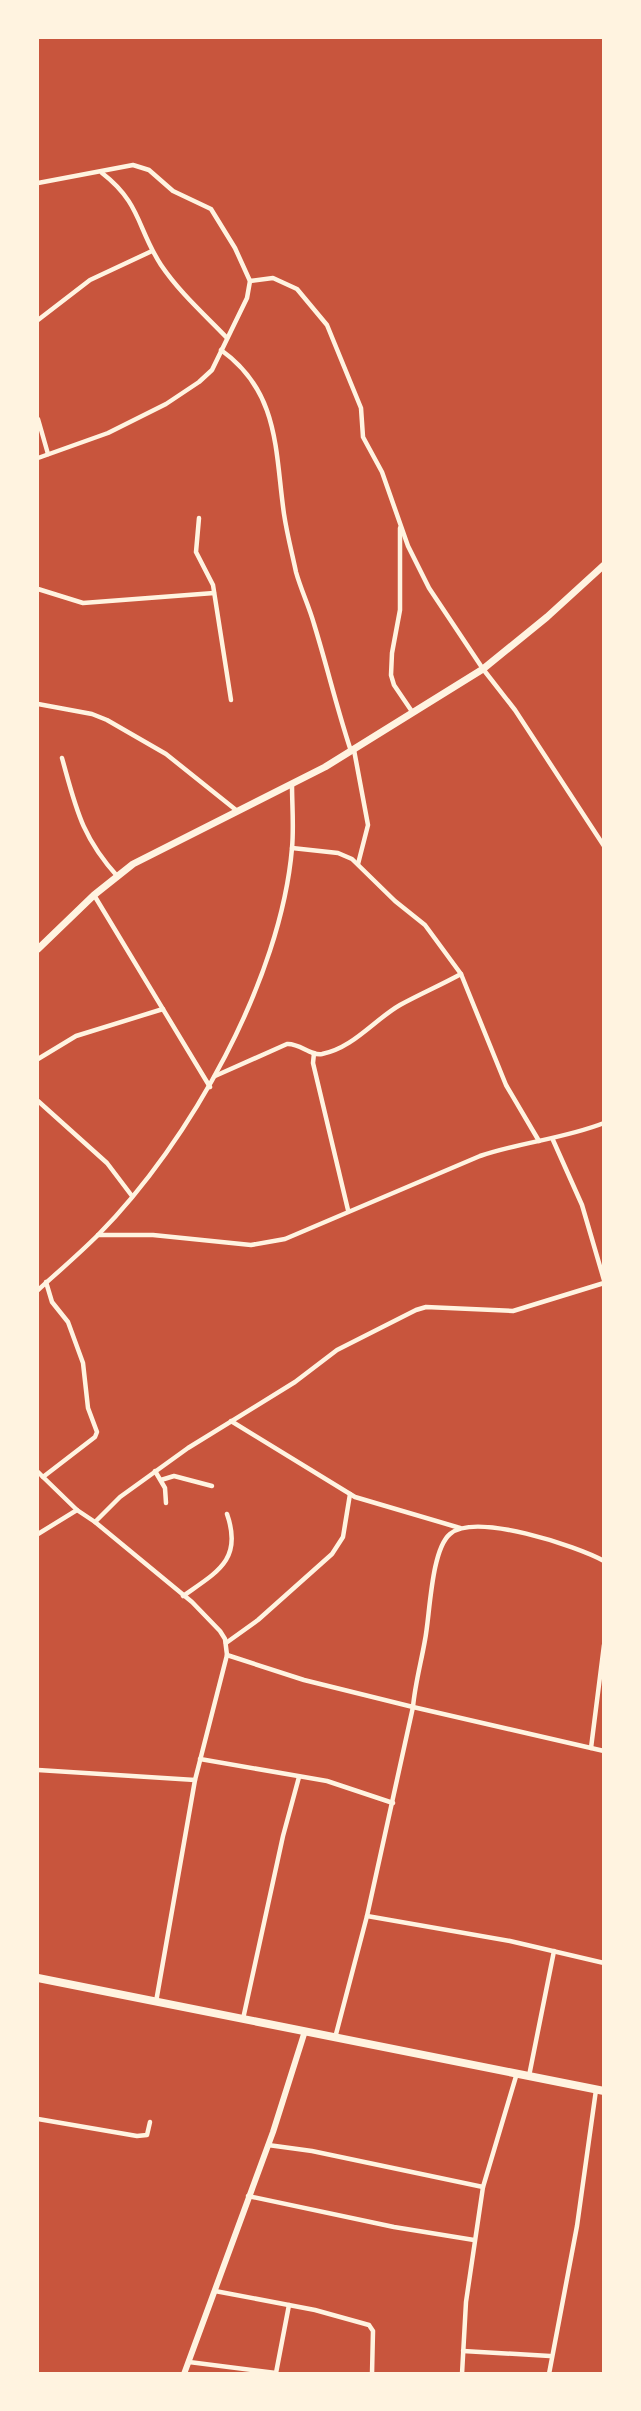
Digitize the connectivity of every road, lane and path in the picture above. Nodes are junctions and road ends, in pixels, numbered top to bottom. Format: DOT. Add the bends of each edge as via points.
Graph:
graph roads {
  1 [pos="101,172"];
  2 [pos="38,183"];
  3 [pos="152,251"];
  4 [pos="250,281"];
  5 [pos="38,320"];
  6 [pos="227,338"];
  7 [pos="221,350"];
  8 [pos="38,419"];
  9 [pos="48,454"];
  10 [pos="38,458"];
  11 [pos="199,518"];
  12 [pos="400,526"];
  13 [pos="603,565"];
  14 [pos="38,589"];
  15 [pos="214,593"];
  16 [pos="483,669"];
  17 [pos="231,700"];
  18 [pos="38,704"];
  19 [pos="413,713"];
  20 [pos="352,750"];
  21 [pos="62,758"];
  22 [pos="292,783"];
  23 [pos="236,810"];
  24 [pos="603,846"];
  25 [pos="292,848"];
  26 [pos="358,864"];
  27 [pos="118,877"];
  28 [pos="94,895"];
  29 [pos="38,949"];
  30 [pos="461,974"];
  31 [pos="163,1009"];
  32 [pos="314,1053"];
  33 [pos="38,1059"];
  34 [pos="215,1076"];
  35 [pos="210,1087"];
  36 [pos="38,1101"];
  37 [pos="603,1123"];
  38 [pos="553,1140"];
  39 [pos="539,1141"];
  40 [pos="132,1196"];
  41 [pos="348,1210"];
  42 [pos="98,1235"];
  43 [pos="603,1281"];
  44 [pos="46,1282"];
  45 [pos="38,1290"];
  46 [pos="231,1420"];
  47 [pos="155,1471"];
  48 [pos="38,1472"];
  49 [pos="43,1477"];
  50 [pos="161,1480"];
  51 [pos="212,1486"];
  52 [pos="350,1494"];
  53 [pos="166,1503"];
  54 [pos="77,1510"];
  55 [pos="227,1514"];
  56 [pos="95,1522"];
  57 [pos="461,1528"];
  58 [pos="38,1534"];
  59 [pos="603,1561"];
  60 [pos="183,1596"];
  61 [pos="226,1643"];
  62 [pos="603,1645"];
  63 [pos="227,1655"];
  64 [pos="413,1707"];
  65 [pos="591,1748"];
  66 [pos="603,1751"];
  67 [pos="200,1759"];
  68 [pos="38,1770"];
  69 [pos="299,1777"];
  70 [pos="195,1780"];
  71 [pos="393,1803"];
  72 [pos="367,1916"];
  73 [pos="554,1951"];
  74 [pos="603,1963"];
  75 [pos="38,1978"];
  76 [pos="156,2002"];
  77 [pos="243,2019"];
  78 [pos="305,2031"];
  79 [pos="335,2038"];
  80 [pos="517,2073"];
  81 [pos="529,2076"];
  82 [pos="600,2091"];
  83 [pos="38,2119"];
  84 [pos="150,2122"];
  85 [pos="268,2145"];
  86 [pos="483,2187"];
  87 [pos="248,2196"];
  88 [pos="474,2240"];
  89 [pos="215,2291"];
  90 [pos="289,2305"];
  91 [pos="463,2351"];
  92 [pos="550,2356"];
  93 [pos="189,2362"];
  94 [pos="184,2373"];
  95 [pos="276,2373"];
  96 [pos="372,2373"];
  97 [pos="462,2373"];
  98 [pos="549,2373"];
  1 -- 2 [label="street"];
  1 -- 3 [label="street" via="132,204"];
  1 -- 4 [label="street" via="141,167 173,191 211,209"];
  3 -- 5 [label="street" via="90,280"];
  3 -- 6 [label="street" via="187,299"];
  4 -- 6 [label="street" via="247,298"];
  4 -- 12 [label="street" via="273,278 290,285 327,325 361,408 363,437 382,472"];
  6 -- 7 [label="street"];
  7 -- 9 [label="street" via="212,370 166,404 108,433"];
  7 -- 20 [label="street" via="255,388 275,433 284,514 297,574"];
  8 -- 9 [label="street"];
  9 -- 10 [label="street"];
  11 -- 15 [label="street" via="196,552"];
  12 -- 16 [label="street" via="429,588"];
  12 -- 19 [label="street" via="401,603 391,675"];
  13 -- 16 [label="main road"];
  14 -- 15 [label="street" via="83,603"];
  15 -- 17 [label="street"];
  16 -- 19 [label="main road"];
  16 -- 24 [label="street" via="515,710"];
  18 -- 23 [label="street" via="107,720 166,754"];
  19 -- 20 [label="main road"];
  20 -- 22 [label="main road"];
  20 -- 26 [label="street" via="368,825"];
  21 -- 27 [label="street" via="86,836"];
  22 -- 23 [label="main road"];
  22 -- 25 [label="street"];
  23 -- 27 [label="main road" via="133,864"];
  25 -- 26 [label="street" via="338,853"];
  25 -- 34 [label="street" via="275,935"];
  26 -- 30 [label="street" via="425,925"];
  27 -- 28 [label="main road"];
  28 -- 29 [label="main road"];
  28 -- 31 [label="street"];
  30 -- 32 [label="street" via="399,1006 362,1035 327,1052"];
  30 -- 39 [label="street" via="506,1085"];
  31 -- 33 [label="street" via="76,1036"];
  31 -- 35 [label="street"];
  32 -- 34 [label="street" via="287,1044"];
  32 -- 41 [label="street"];
  34 -- 35 [label="street"];
  35 -- 40 [label="street"];
  36 -- 40 [label="street" via="107,1163"];
  37 -- 38 [label="street"];
  38 -- 39 [label="street"];
  38 -- 43 [label="street" via="582,1205"];
  39 -- 41 [label="street" via="480,1156"];
  40 -- 42 [label="street"];
  41 -- 42 [label="street" via="285,1239 250,1245 153,1235"];
  42 -- 44 [label="street"];
  43 -- 46 [label="street" via="513,1311 426,1307 416,1310 337,1350 295,1382"];
  44 -- 45 [label="street"];
  44 -- 49 [label="street" via="52,1302 68,1322 83,1363 88,1408 98,1432"];
  46 -- 47 [label="street"];
  46 -- 52 [label="street"];
  47 -- 50 [label="street"];
  47 -- 56 [label="street"];
  48 -- 49 [label="street"];
  49 -- 54 [label="street"];
  50 -- 51 [label="street" via="174,1476"];
  50 -- 53 [label="street"];
  52 -- 57 [label="street"];
  52 -- 61 [label="street" via="343,1537 332,1554"];
  54 -- 56 [label="street"];
  54 -- 58 [label="street"];
  55 -- 60 [label="street" via="233,1535 229,1557"];
  56 -- 60 [label="street"];
  57 -- 59 [label="street" via="498,1528 574,1546"];
  57 -- 64 [label="street" via="447,1537 439,1557"];
  60 -- 61 [label="street" via="220,1631"];
  61 -- 63 [label="street"];
  62 -- 65 [label="street"];
  63 -- 64 [label="street" via="304,1680"];
  63 -- 67 [label="street"];
  64 -- 65 [label="street"];
  64 -- 71 [label="street"];
  65 -- 66 [label="street"];
  67 -- 69 [label="street"];
  67 -- 70 [label="street"];
  68 -- 70 [label="street"];
  69 -- 71 [label="street" via="356,1789"];
  69 -- 77 [label="street"];
  70 -- 76 [label="street"];
  71 -- 72 [label="street"];
  72 -- 73 [label="street"];
  72 -- 79 [label="street"];
  73 -- 74 [label="street"];
  73 -- 81 [label="street"];
  75 -- 76 [label="highway"];
  76 -- 77 [label="highway"];
  77 -- 78 [label="highway"];
  78 -- 79 [label="highway"];
  78 -- 85 [label="street"];
  79 -- 80 [label="highway"];
  80 -- 81 [label="highway"];
  80 -- 86 [label="street"];
  81 -- 82 [label="highway"];
  82 -- 92 [label="street" via="578,2226"];
  83 -- 84 [label="street" via="137,2136 147,2135"];
  85 -- 86 [label="street"];
  85 -- 87 [label="street"];
  86 -- 88 [label="street"];
  87 -- 88 [label="street"];
  87 -- 89 [label="street"];
  88 -- 91 [label="street"];
  89 -- 90 [label="street"];
  89 -- 93 [label="street"];
  90 -- 95 [label="street"];
  90 -- 96 [label="street" via="371,2326"];
  91 -- 92 [label="street"];
  91 -- 97 [label="street"];
  92 -- 98 [label="street"];
  93 -- 94 [label="street"];
  93 -- 95 [label="street"];
}
